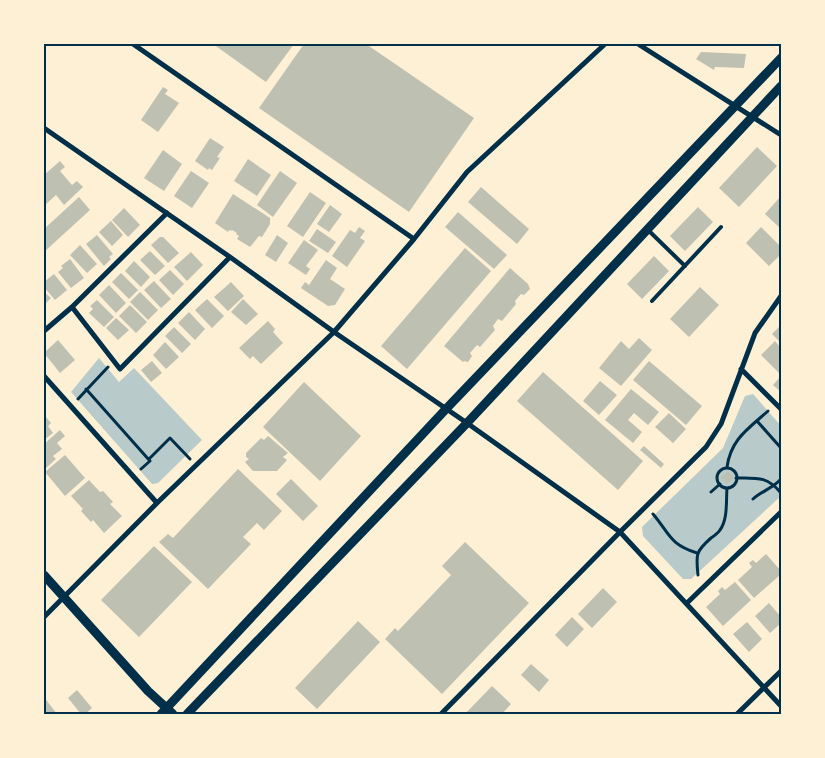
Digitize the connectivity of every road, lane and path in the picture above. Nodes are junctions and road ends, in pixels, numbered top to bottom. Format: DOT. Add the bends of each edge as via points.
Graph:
graph roads {
  1 [pos="133,44"];
  2 [pos="605,44"];
  3 [pos="638,44"];
  4 [pos="781,58"];
  5 [pos="781,86"];
  6 [pos="736,106"];
  7 [pos="752,117"];
  8 [pos="44,128"];
  9 [pos="781,135"];
  10 [pos="167,213"];
  11 [pos="721,227"];
  12 [pos="647,229"];
  13 [pos="414,239"];
  14 [pos="230,256"];
  15 [pos="685,266"];
  16 [pos="781,296"];
  17 [pos="652,301"];
  18 [pos="72,307"];
  19 [pos="44,331"];
  20 [pos="334,332"];
  21 [pos="108,366"];
  22 [pos="741,369"];
  23 [pos="44,376"];
  24 [pos="86,389"];
  25 [pos="76,400"];
  26 [pos="446,409"];
  27 [pos="770,410"];
  28 [pos="781,410"];
  29 [pos="756,421"];
  30 [pos="467,423"];
  31 [pos="781,448"];
  32 [pos="148,459"];
  33 [pos="190,459"];
  34 [pos="727,467"];
  35 [pos="139,472"];
  36 [pos="736,478"];
  37 [pos="781,479"];
  38 [pos="720,484"];
  39 [pos="775,486"];
  40 [pos="727,488"];
  41 [pos="711,492"];
  42 [pos="781,493"];
  43 [pos="753,499"];
  44 [pos="157,503"];
  45 [pos="781,512"];
  46 [pos="653,514"];
  47 [pos="620,532"];
  48 [pos="697,553"];
  49 [pos="44,574"];
  50 [pos="698,575"];
  51 [pos="64,596"];
  52 [pos="687,603"];
  53 [pos="44,617"];
  54 [pos="781,671"];
  55 [pos="764,688"];
  56 [pos="781,706"];
  57 [pos="163,711"];
  58 [pos="173,714"];
  59 [pos="187,714"];
  60 [pos="441,714"];
  61 [pos="737,714"];
  1 -- 13 [label="street"];
  2 -- 13 [label="street" via="467,172"];
  3 -- 6 [label="street"];
  4 -- 6 [label="street"];
  5 -- 7 [label="street"];
  6 -- 7 [label="street"];
  6 -- 26 [label="street"];
  7 -- 9 [label="street"];
  7 -- 12 [label="street"];
  8 -- 10 [label="street"];
  10 -- 14 [label="street"];
  10 -- 18 [label="street"];
  11 -- 15 [label="lane"];
  12 -- 15 [label="lane"];
  12 -- 30 [label="street"];
  13 -- 20 [label="street"];
  14 -- 18 [label="street" via="120,370"];
  14 -- 20 [label="street"];
  15 -- 17 [label="lane"];
  16 -- 22 [label="street" via="755,333"];
  18 -- 19 [label="street"];
  20 -- 26 [label="street"];
  20 -- 44 [label="street"];
  21 -- 24 [label="path"];
  22 -- 28 [label="street"];
  22 -- 47 [label="street" via="721,424 710,442"];
  23 -- 44 [label="street"];
  24 -- 25 [label="path"];
  24 -- 32 [label="path"];
  26 -- 30 [label="street"];
  26 -- 57 [label="street"];
  27 -- 29 [label="path"];
  29 -- 31 [label="path"];
  29 -- 34 [label="path" via="734,444"];
  30 -- 47 [label="street"];
  30 -- 59 [label="street"];
  32 -- 33 [label="path" via="170,438"];
  32 -- 35 [label="path" via="150,461"];
  34 -- 36 [label="path"];
  34 -- 38 [label="path" via="718,474"];
  36 -- 39 [label="path" via="765,479"];
  36 -- 40 [label="path" via="736,482"];
  37 -- 39 [label="path"];
  38 -- 40 [label="path"];
  38 -- 41 [label="path"];
  39 -- 42 [label="path"];
  39 -- 43 [label="path"];
  40 -- 48 [label="path" via="725,518 720,530"];
  44 -- 51 [label="street"];
  45 -- 52 [label="street"];
  46 -- 48 [label="path" via="671,540 682,549"];
  47 -- 52 [label="street"];
  47 -- 60 [label="street"];
  48 -- 50 [label="path"];
  49 -- 51 [label="street"];
  51 -- 53 [label="street"];
  51 -- 57 [label="street"];
  52 -- 55 [label="street"];
  54 -- 55 [label="street"];
  55 -- 56 [label="street"];
  55 -- 61 [label="street"];
  57 -- 58 [label="street"];
}
